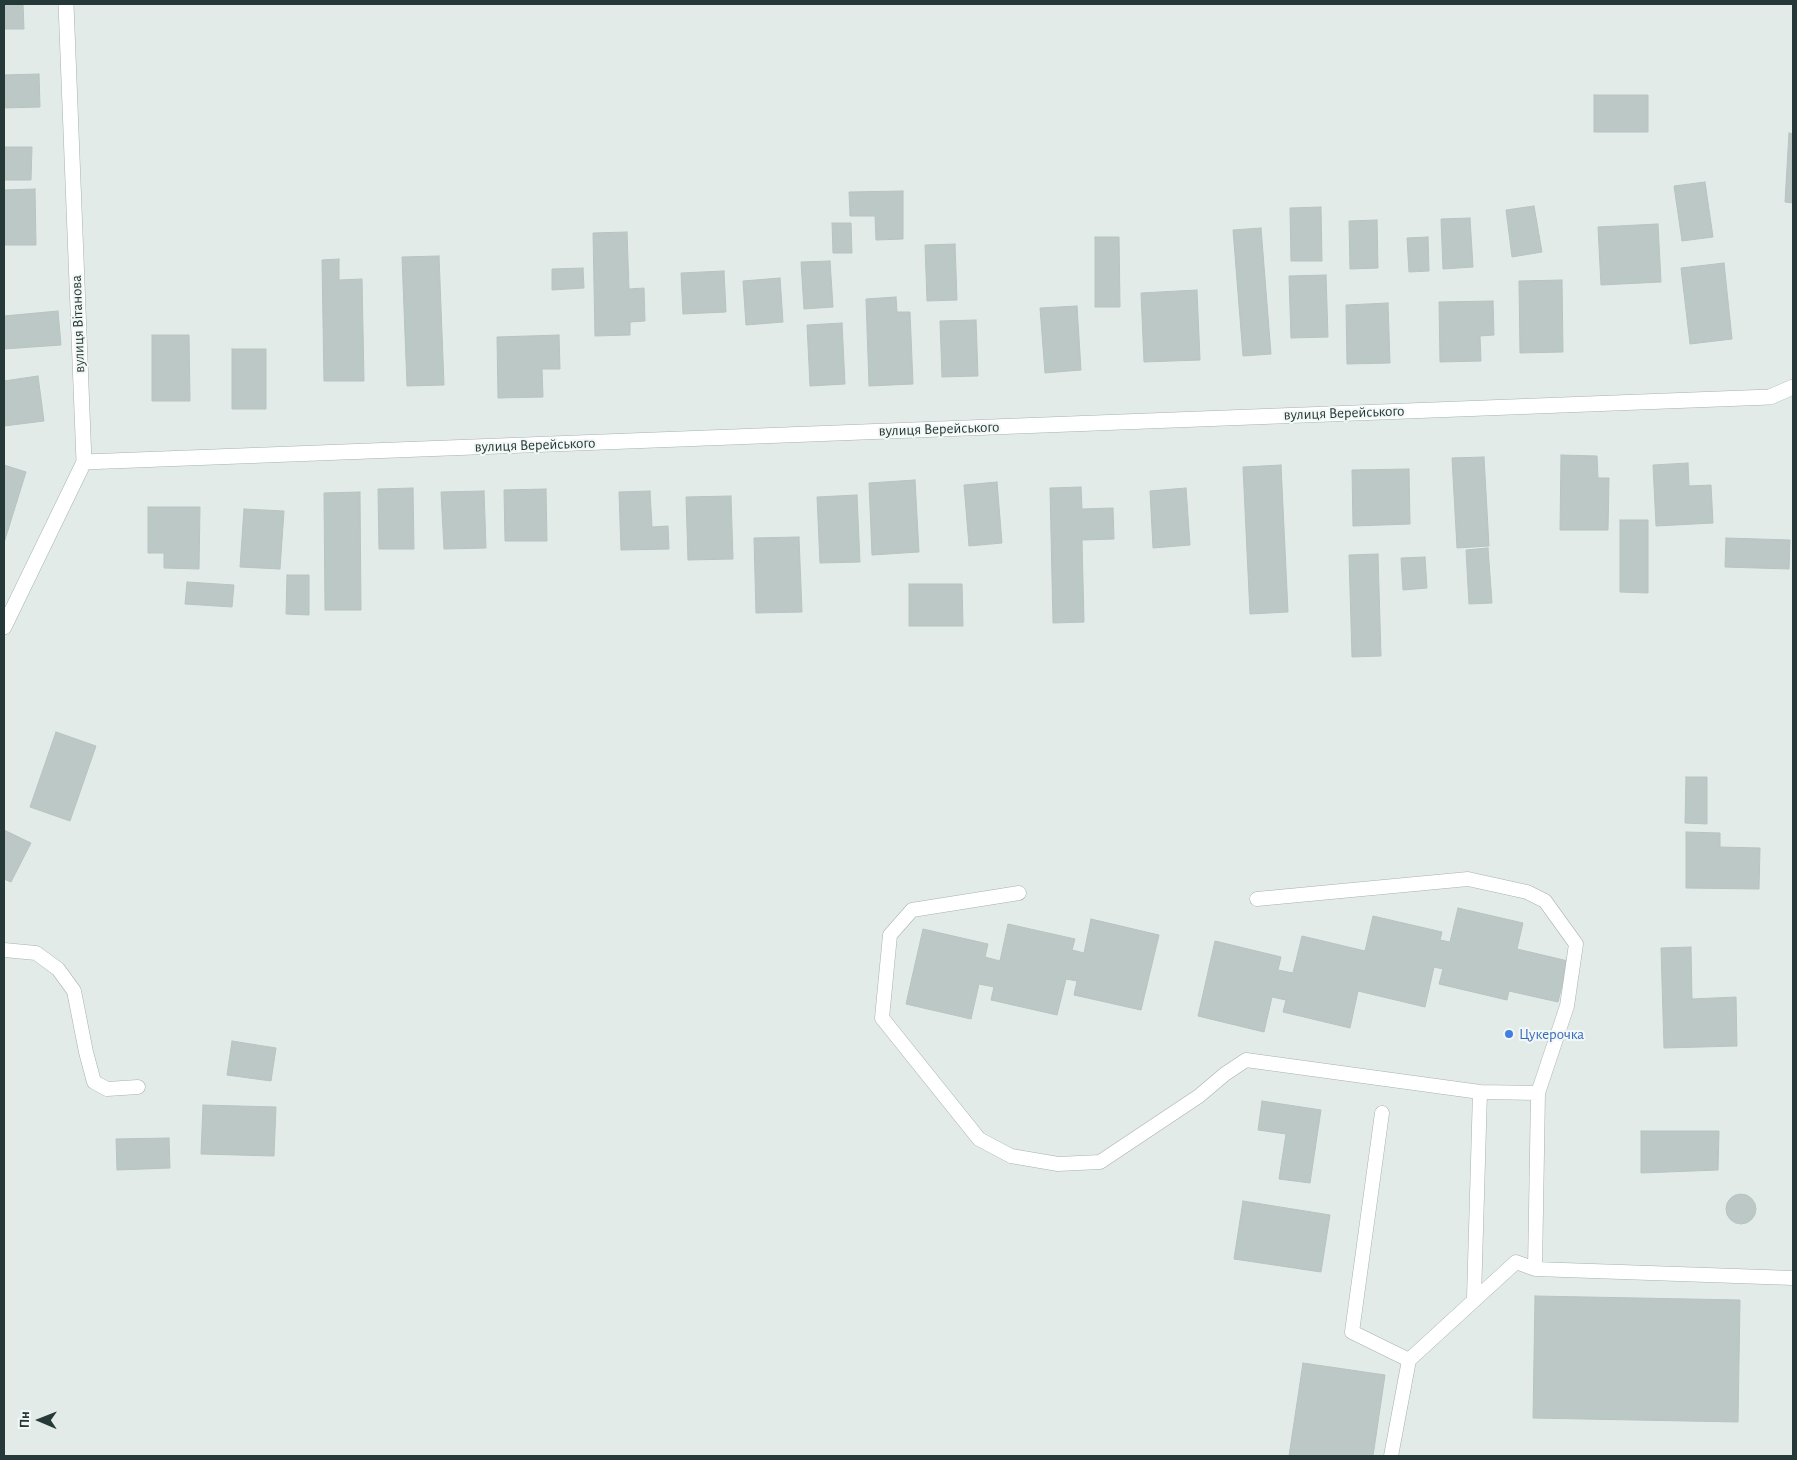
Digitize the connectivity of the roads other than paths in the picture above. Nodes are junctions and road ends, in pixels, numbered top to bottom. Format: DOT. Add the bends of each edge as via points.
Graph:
graph roads {
  1 [pos="66,4"];
  2 [pos="1793,387"];
  3 [pos="84,462"];
  4 [pos="4,627"];
  5 [pos="1020,894"];
  6 [pos="1258,899"];
  7 [pos="4,950"];
  8 [pos="138,1087"];
  9 [pos="1480,1092"];
  10 [pos="1538,1093"];
  11 [pos="1382,1113"];
  12 [pos="1535,1268"];
  13 [pos="1793,1278"];
  14 [pos="1474,1298"];
  15 [pos="1409,1360"];
  16 [pos="1391,1456"];
  1 -- 3 [label="street, вулиця Вітанова"];
  2 -- 3 [label="street, вулиця Верейського" via="1770,397"];
  3 -- 4 [label="street, вулиця Вітанова"];
  5 -- 9 [label="lane" via="912,910 890,935 882,1018 979,1139 1011,1156 1058,1164 1100,1162 1199,1096 1246,1060"];
  6 -- 10 [label="lane" via="1468,879 1527,892 1545,901 1576,944 1567,1006"];
  7 -- 8 [label="lane" via="36,953 58,969 74,991 94,1082 107,1088"];
  9 -- 10 [label="lane"];
  9 -- 14 [label="lane"];
  10 -- 12 [label="lane"];
  11 -- 15 [label="lane" via="1352,1332"];
  12 -- 13 [label="lane"];
  12 -- 14 [label="lane" via="1516,1262"];
  14 -- 15 [label="lane"];
  15 -- 16 [label="lane"];
}
